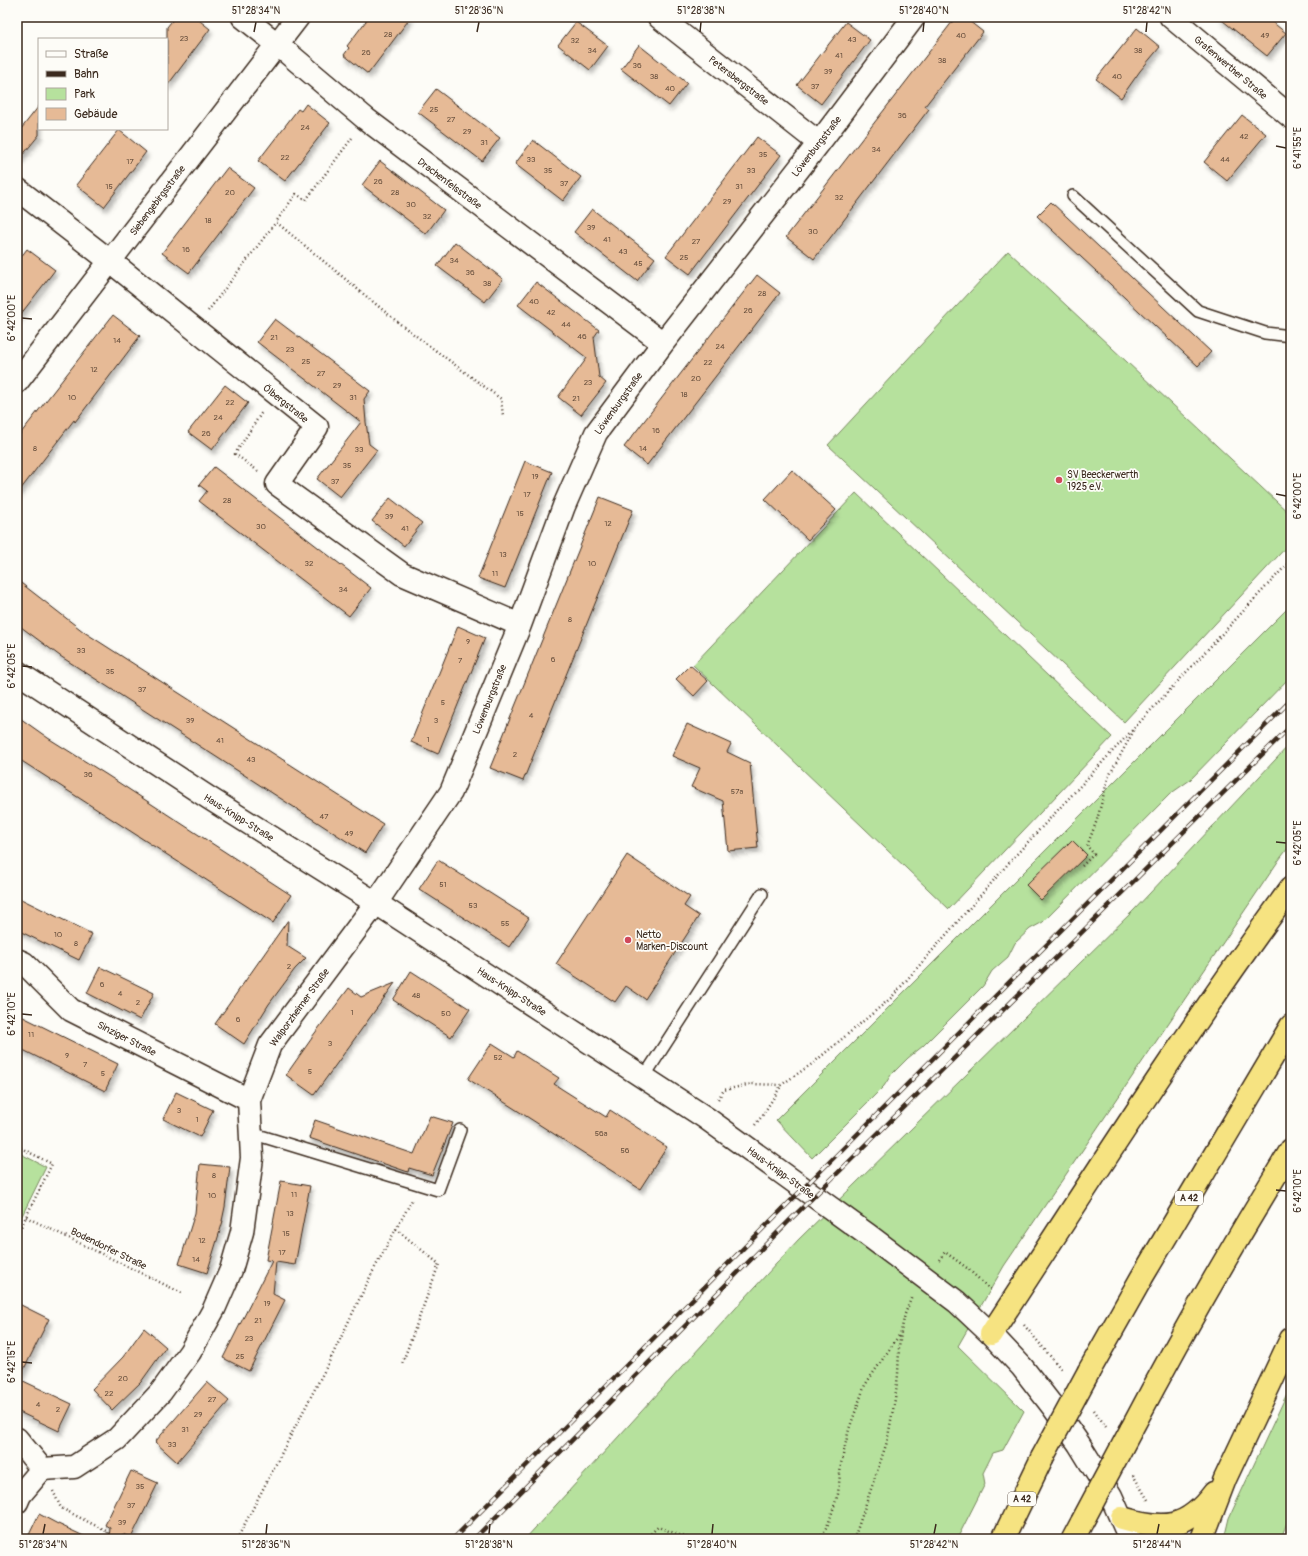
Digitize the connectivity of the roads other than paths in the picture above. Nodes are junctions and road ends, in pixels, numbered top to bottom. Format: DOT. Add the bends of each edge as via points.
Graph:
graph roads {
  1 [pos="243,17"];
  2 [pos="298,17"];
  3 [pos="659,17"];
  4 [pos="914,17"];
  5 [pos="1171,17"];
  6 [pos="277,44"];
  7 [pos="1291,117"];
  8 [pos="819,143"];
  9 [pos="17,189"];
  10 [pos="1073,196"];
  11 [pos="110,261"];
  12 [pos="1291,336"];
  13 [pos="663,343"];
  14 [pos="17,382"];
  15 [pos="520,625"];
  16 [pos="17,672"];
  17 [pos="1291,888"];
  18 [pos="762,894"];
  19 [pos="376,903"];
  20 [pos="17,960"];
  21 [pos="1291,1026"];
  22 [pos="644,1077"];
  23 [pos="249,1100"];
  24 [pos="460,1130"];
  25 [pos="251,1133"];
  26 [pos="1291,1150"];
  27 [pos="991,1334"];
  28 [pos="1291,1339"];
  29 [pos="17,1439"];
  30 [pos="42,1469"];
  31 [pos="1225,1479"];
  32 [pos="17,1502"];
  33 [pos="1122,1518"];
  34 [pos="1077,1530"];
  35 [pos="1003,1539"];
  36 [pos="1130,1539"];
  37 [pos="1202,1539"];
  1 -- 6 [label="street, Drachenfelsstraße"];
  2 -- 6 [label="street, Siebengebirgsstraße"];
  3 -- 8 [label="street, Petersbergstraße"];
  4 -- 8 [label="street, Löwenburgstraße"];
  5 -- 7 [label="street, Grafenwerther Straße"];
  6 -- 11 [label="street, Siebengebirgsstraße"];
  6 -- 13 [label="street, Drachenfelsstraße" via="366,119"];
  8 -- 13 [label="street, Löwenburgstraße"];
  9 -- 11 [label="street, Ölbergstraße"];
  10 -- 12 [label="lane" via="1198,311 1266,334"];
  11 -- 14 [label="street, Siebengebirgsstraße"];
  11 -- 15 [label="street, Ölbergstraße" via="317,427 276,484 402,574"];
  13 -- 15 [label="street, Löwenburgstraße" via="596,433 564,506"];
  15 -- 19 [label="street, Löwenburgstraße" via="452,792"];
  16 -- 19 [label="street, Haus-Knipp-Straße" via="209,798"];
  17 -- 27 [label="highway" via="1236,963 1114,1144"];
  18 -- 22 [label="lane"];
  19 -- 22 [label="street, Haus-Knipp-Straße"];
  19 -- 23 [label="street, Walporzheimer Straße" via="270,1045"];
  20 -- 23 [label="street, Sinziger Straße" via="24,963 71,1010"];
  21 -- 35 [label="highway, A 42, bridge" via="1089,1371 1042,1458"];
  22 -- 27 [label="street, Haus-Knipp-Straße" via="740,1142 925,1277"];
  23 -- 25 [label="street, Walporzheimer Straße"];
  24 -- 25 [label="lane" via="438,1190"];
  25 -- 30 [label="street, Walporzheimer Straße" via="252,1158 242,1232 231,1270 214,1309 190,1352 160,1392 118,1439 74,1467"];
  26 -- 34 [label="highway, bridge" via="1155,1384"];
  27 -- 33 [label="street, Haus-Knipp-Straße" via="1022,1367 1053,1407 1079,1444"];
  28 -- 31 [label="highway"];
  29 -- 30 [label="street"];
  30 -- 32 [label="street"];
  31 -- 33 [label="highway" via="1205,1506 1173,1525 1148,1525"];
  31 -- 37 [label="highway"];
  33 -- 36 [label="street, Haus-Knipp-Straße"];
}
